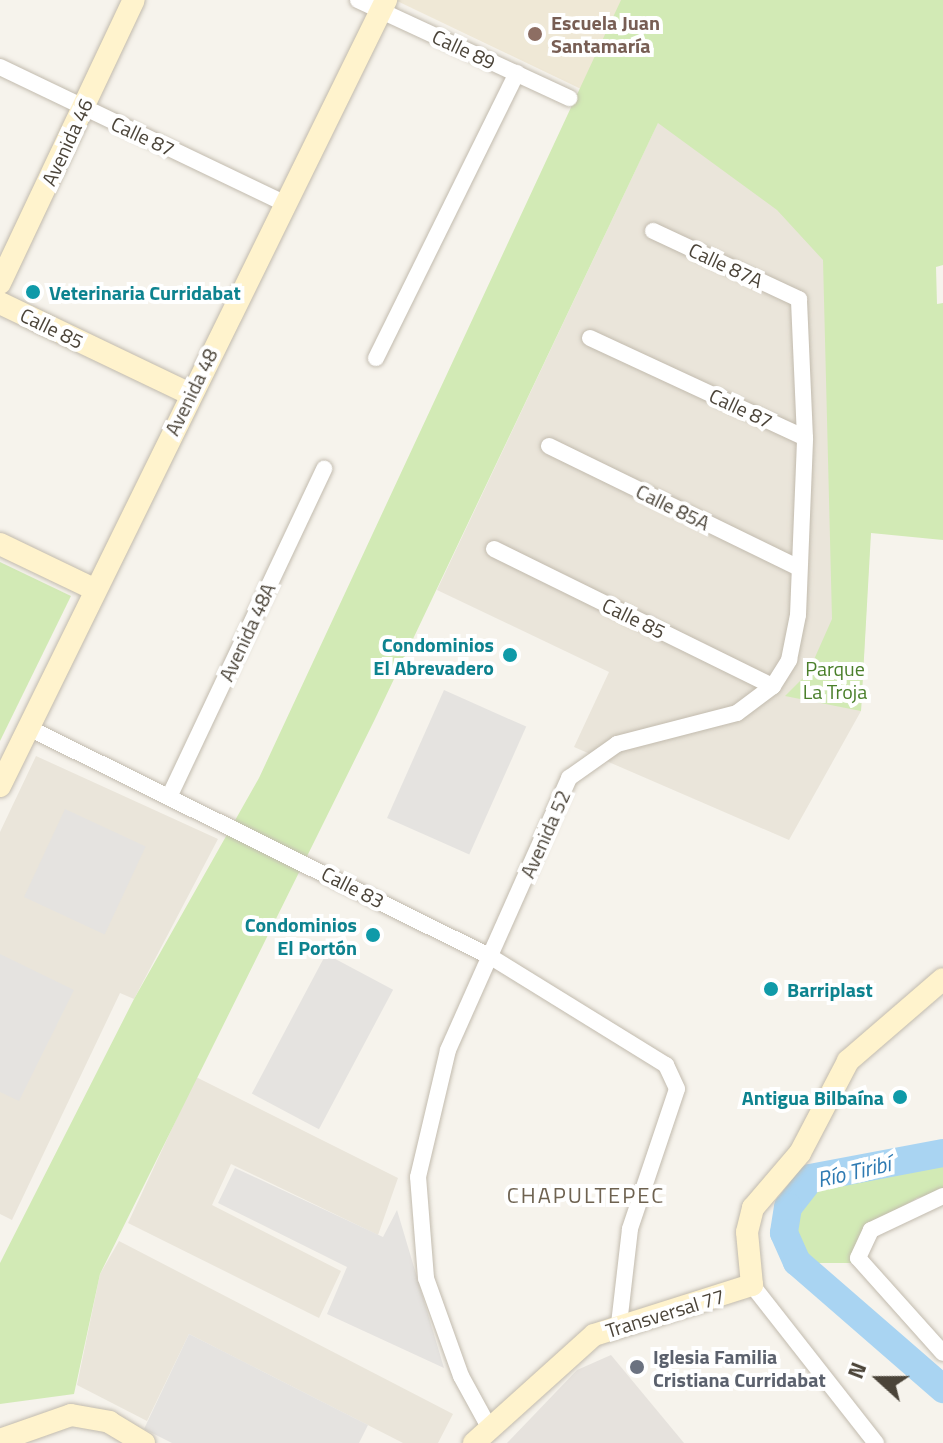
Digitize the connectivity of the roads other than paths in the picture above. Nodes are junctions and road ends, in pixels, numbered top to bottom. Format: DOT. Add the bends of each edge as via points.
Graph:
graph roads {
  1 [pos="134,0"];
  2 [pos="358,0"];
  3 [pos="383,6"];
  4 [pos="0,67"];
  5 [pos="517,73"];
  6 [pos="569,98"];
  7 [pos="83,107"];
  8 [pos="286,204"];
  9 [pos="653,231"];
  10 [pos="0,283"];
  11 [pos="799,299"];
  12 [pos="0,303"];
  13 [pos="590,338"];
  14 [pos="376,358"];
  15 [pos="190,394"];
  16 [pos="805,438"];
  17 [pos="549,446"];
  18 [pos="324,469"];
  19 [pos="0,544"];
  20 [pos="494,549"];
  21 [pos="797,567"];
  22 [pos="96,590"];
  23 [pos="773,686"];
  24 [pos="29,728"];
  25 [pos="0,786"];
  26 [pos="170,795"];
  27 [pos="491,957"];
  28 [pos="943,979"];
  29 [pos="943,1196"];
  30 [pos="752,1285"];
  31 [pos="619,1324"];
  32 [pos="943,1353"];
  33 [pos="7,1435"];
  34 [pos="482,1436"];
  35 [pos="144,1443"];
  36 [pos="876,1443"];
  1 -- 7 [label="street, Avenida 46"];
  2 -- 3 [label="street, Calle 89"];
  3 -- 5 [label="street, Calle 89"];
  3 -- 8 [label="street, Avenida 48"];
  4 -- 7 [label="street, Calle 87"];
  5 -- 6 [label="street, Calle 89"];
  5 -- 14 [label="street"];
  7 -- 8 [label="street, Calle 87"];
  7 -- 10 [label="street, Avenida 46"];
  8 -- 15 [label="street, Avenida 48"];
  9 -- 11 [label="street, Calle 87A"];
  11 -- 16 [label="street, Avenida 52"];
  12 -- 15 [label="street, Calle 85"];
  13 -- 16 [label="street, Calle 87"];
  15 -- 22 [label="street, Avenida 48"];
  16 -- 21 [label="street, Avenida 52"];
  17 -- 21 [label="street, Calle 85A"];
  18 -- 26 [label="street, Avenida 48A"];
  19 -- 22 [label="street"];
  20 -- 23 [label="street, Calle 85"];
  21 -- 23 [label="street, Avenida 52" via="798,615 789,660"];
  22 -- 24 [label="street, Avenida 48"];
  23 -- 27 [label="street, Avenida 52" via="737,713 617,744 569,778"];
  24 -- 25 [label="street, Avenida 48"];
  24 -- 26 [label="street, Calle 83"];
  26 -- 27 [label="street, Calle 83"];
  27 -- 31 [label="street, Calle 83" via="666,1065 677,1089 630,1229"];
  27 -- 34 [label="street, Avenida 52" via="448,1050 418,1177 426,1278"];
  28 -- 30 [label="street" via="848,1061 800,1153 753,1208 747,1232"];
  29 -- 32 [label="street" via="871,1230 858,1258"];
  30 -- 31 [label="street, Transversal 77"];
  30 -- 36 [label="street"];
  31 -- 34 [label="street, Transversal 77" via="572,1352"];
  33 -- 35 [label="street" via="54,1418 91,1417"];
}
